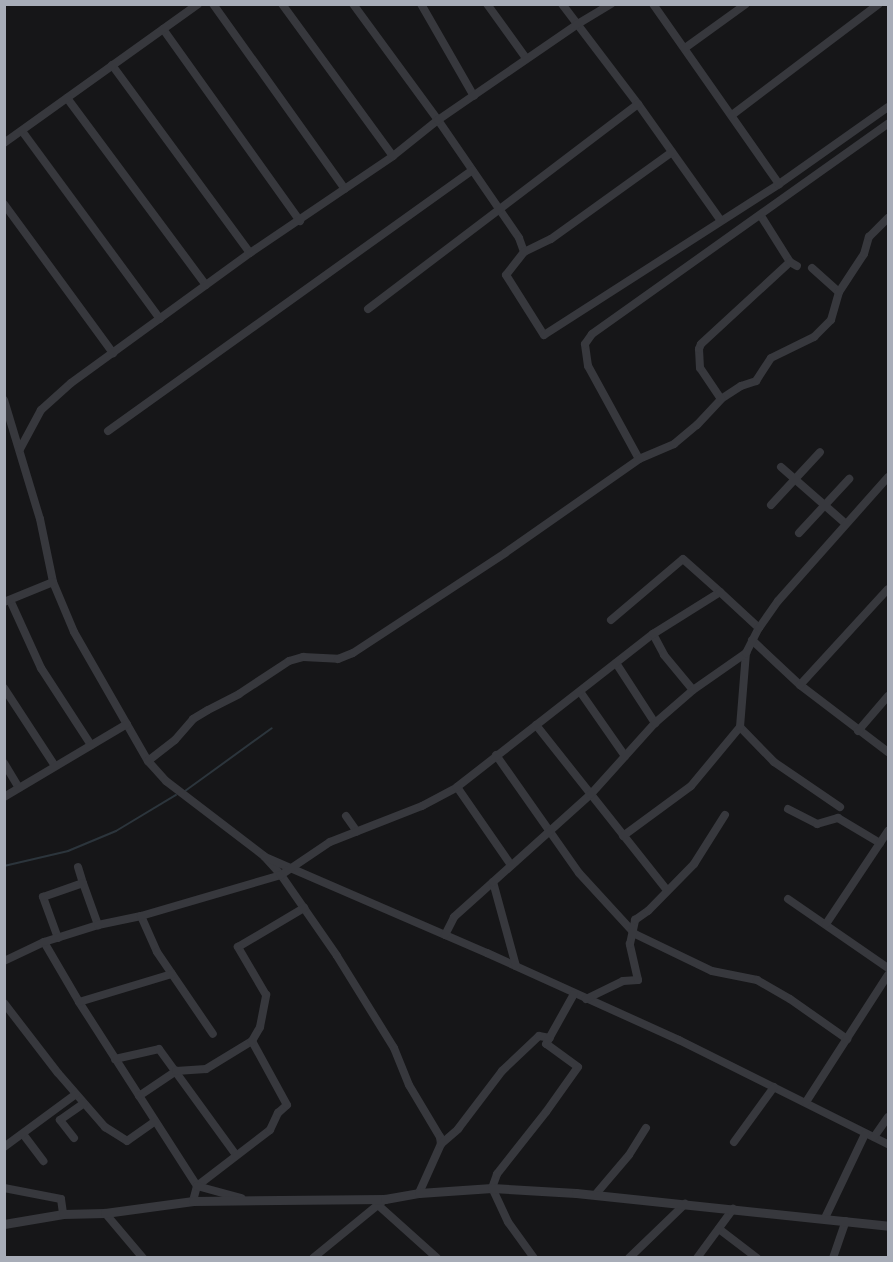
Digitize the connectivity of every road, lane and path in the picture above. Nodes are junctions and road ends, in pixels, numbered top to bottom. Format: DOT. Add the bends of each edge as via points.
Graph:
graph roads {
  1 [pos="198,4"];
  2 [pos="213,4"];
  3 [pos="282,4"];
  4 [pos="353,4"];
  5 [pos="421,4"];
  6 [pos="487,4"];
  7 [pos="562,4"];
  8 [pos="611,4"];
  9 [pos="653,4"];
  10 [pos="746,4"];
  11 [pos="879,4"];
  12 [pos="576,25"];
  13 [pos="162,28"];
  14 [pos="685,48"];
  15 [pos="526,58"];
  16 [pos="112,65"];
  17 [pos="474,96"];
  18 [pos="68,98"];
  19 [pos="638,104"];
  20 [pos="888,107"];
  21 [pos="732,115"];
  22 [pos="438,120"];
  23 [pos="888,124"];
  24 [pos="22,131"];
  25 [pos="4,142"];
  26 [pos="672,152"];
  27 [pos="393,156"];
  28 [pos="472,170"];
  29 [pos="779,184"];
  30 [pos="345,189"];
  31 [pos="4,204"];
  32 [pos="500,210"];
  33 [pos="761,216"];
  34 [pos="888,218"];
  35 [pos="300,221"];
  36 [pos="721,221"];
  37 [pos="524,252"];
  38 [pos="250,253"];
  39 [pos="812,268"];
  40 [pos="206,285"];
  41 [pos="839,292"];
  42 [pos="368,309"];
  43 [pos="160,319"];
  44 [pos="113,353"];
  45 [pos="721,399"];
  46 [pos="4,400"];
  47 [pos="108,430"];
  48 [pos="20,449"];
  49 [pos="820,452"];
  50 [pos="639,459"];
  51 [pos="781,467"];
  52 [pos="888,477"];
  53 [pos="849,479"];
  54 [pos="795,480"];
  55 [pos="771,505"];
  56 [pos="825,505"];
  57 [pos="846,524"];
  58 [pos="799,533"];
  59 [pos="53,582"];
  60 [pos="888,589"];
  61 [pos="720,592"];
  62 [pos="7,601"];
  63 [pos="610,620"];
  64 [pos="759,628"];
  65 [pos="653,634"];
  66 [pos="752,640"];
  67 [pos="746,652"];
  68 [pos="616,663"];
  69 [pos="800,685"];
  70 [pos="4,688"];
  71 [pos="693,690"];
  72 [pos="581,693"];
  73 [pos="888,696"];
  74 [pos="655,723"];
  75 [pos="127,724"];
  76 [pos="536,725"];
  77 [pos="740,728"];
  78 [pos="858,731"];
  79 [pos="92,745"];
  80 [pos="888,752"];
  81 [pos="496,755"];
  82 [pos="625,756"];
  83 [pos="148,761"];
  84 [pos="4,763"];
  85 [pos="55,766"];
  86 [pos="457,787"];
  87 [pos="19,789"];
  88 [pos="591,794"];
  89 [pos="4,796"];
  90 [pos="840,807"];
  91 [pos="788,809"];
  92 [pos="725,815"];
  93 [pos="346,816"];
  94 [pos="550,830"];
  95 [pos="888,831"];
  96 [pos="357,832"];
  97 [pos="623,836"];
  98 [pos="880,843"];
  99 [pos="264,856"];
  100 [pos="511,865"];
  101 [pos="78,867"];
  102 [pos="293,867"];
  103 [pos="281,875"];
  104 [pos="493,882"];
  105 [pos="83,883"];
  106 [pos="667,890"];
  107 [pos="788,899"];
  108 [pos="304,908"];
  109 [pos="141,916"];
  110 [pos="826,924"];
  111 [pos="98,925"];
  112 [pos="633,932"];
  113 [pos="445,935"];
  114 [pos="57,938"];
  115 [pos="44,942"];
  116 [pos="4,961"];
  117 [pos="516,966"];
  118 [pos="888,969"];
  119 [pos="172,974"];
  120 [pos="888,975"];
  121 [pos="574,993"];
  122 [pos="586,999"];
  123 [pos="79,1002"];
  124 [pos="4,1004"];
  125 [pos="213,1034"];
  126 [pos="550,1038"];
  127 [pos="847,1039"];
  128 [pos="252,1041"];
  129 [pos="116,1059"];
  130 [pos="176,1071"];
  131 [pos="774,1087"];
  132 [pos="76,1094"];
  133 [pos="139,1096"];
  134 [pos="806,1102"];
  135 [pos="84,1103"];
  136 [pos="888,1118"];
  137 [pos="154,1122"];
  138 [pos="646,1128"];
  139 [pos="23,1134"];
  140 [pos="865,1134"];
  141 [pos="874,1137"];
  142 [pos="74,1138"];
  143 [pos="734,1142"];
  144 [pos="441,1144"];
  145 [pos="888,1144"];
  146 [pos="4,1147"];
  147 [pos="236,1155"];
  148 [pos="43,1161"];
  149 [pos="197,1186"];
  150 [pos="4,1188"];
  151 [pos="492,1188"];
  152 [pos="419,1194"];
  153 [pos="595,1195"];
  154 [pos="245,1199"];
  155 [pos="193,1201"];
  156 [pos="382,1202"];
  157 [pos="685,1204"];
  158 [pos="734,1209"];
  159 [pos="105,1213"];
  160 [pos="63,1214"];
  161 [pos="825,1218"];
  162 [pos="846,1221"];
  163 [pos="4,1224"];
  164 [pos="888,1226"];
  165 [pos="719,1229"];
  166 [pos="754,1256"];
  167 [pos="143,1257"];
  168 [pos="313,1257"];
  169 [pos="437,1257"];
  170 [pos="534,1257"];
  171 [pos="629,1257"];
  172 [pos="697,1257"];
  173 [pos="833,1257"];
  1 -- 13 [label="street"];
  2 -- 30 [label="street"];
  3 -- 27 [label="street"];
  4 -- 22 [label="street"];
  5 -- 17 [label="street"];
  6 -- 15 [label="street"];
  7 -- 12 [label="street"];
  8 -- 12 [label="street"];
  9 -- 14 [label="street"];
  10 -- 14 [label="street"];
  11 -- 21 [label="street"];
  12 -- 15 [label="street"];
  12 -- 19 [label="street"];
  13 -- 16 [label="street"];
  13 -- 35 [label="street"];
  14 -- 21 [label="street"];
  15 -- 17 [label="street"];
  16 -- 18 [label="street"];
  16 -- 38 [label="street"];
  17 -- 22 [label="street"];
  18 -- 24 [label="street"];
  18 -- 40 [label="street"];
  19 -- 26 [label="street"];
  19 -- 32 [label="street"];
  20 -- 29 [label="street"];
  21 -- 29 [label="street"];
  22 -- 27 [label="street"];
  22 -- 28 [label="street"];
  23 -- 33 [label="street"];
  24 -- 25 [label="street"];
  24 -- 43 [label="street"];
  26 -- 36 [label="street"];
  26 -- 37 [label="street" via="552,239"];
  27 -- 30 [label="street"];
  28 -- 32 [label="street"];
  28 -- 47 [label="street"];
  29 -- 36 [label="street"];
  30 -- 35 [label="street"];
  31 -- 44 [label="street"];
  32 -- 37 [label="street"];
  32 -- 42 [label="street"];
  33 -- 45 [label="street" via="794,264 721,322 699,349 700,368"];
  33 -- 50 [label="street" via="592,334 585,344 588,366"];
  34 -- 41 [label="street" via="869,237 864,254"];
  35 -- 38 [label="street"];
  36 -- 37 [label="street" via="544,335 506,275"];
  38 -- 40 [label="street"];
  39 -- 41 [label="street"];
  40 -- 43 [label="street"];
  41 -- 45 [label="street" via="831,320 819,333 771,358 756,381"];
  43 -- 44 [label="street"];
  44 -- 48 [label="street" via="70,383 41,410"];
  45 -- 50 [label="street" via="674,444"];
  46 -- 48 [label="street"];
  48 -- 59 [label="street"];
  49 -- 54 [label="street"];
  50 -- 83 [label="street" via="353,653 338,659 311,657 289,662 193,719 176,741"];
  51 -- 54 [label="street"];
  52 -- 57 [label="street"];
  53 -- 56 [label="street"];
  54 -- 55 [label="street"];
  54 -- 56 [label="street"];
  56 -- 57 [label="street"];
  56 -- 58 [label="street"];
  57 -- 64 [label="street"];
  59 -- 62 [label="street"];
  59 -- 75 [label="street" via="74,632"];
  60 -- 69 [label="street"];
  61 -- 63 [label="street" via="683,559"];
  61 -- 64 [label="street"];
  61 -- 65 [label="street"];
  62 -- 79 [label="street" via="41,668"];
  64 -- 66 [label="street"];
  65 -- 68 [label="street"];
  65 -- 71 [label="street"];
  66 -- 67 [label="street"];
  66 -- 69 [label="street"];
  67 -- 71 [label="street"];
  67 -- 77 [label="street"];
  68 -- 72 [label="street"];
  68 -- 74 [label="street"];
  69 -- 78 [label="street"];
  70 -- 85 [label="street"];
  71 -- 74 [label="street"];
  72 -- 76 [label="street"];
  72 -- 82 [label="street"];
  73 -- 78 [label="street"];
  74 -- 82 [label="street"];
  75 -- 79 [label="street"];
  75 -- 83 [label="street"];
  76 -- 81 [label="street"];
  76 -- 88 [label="street"];
  77 -- 90 [label="street" via="774,762"];
  77 -- 97 [label="street" via="691,786"];
  78 -- 80 [label="street"];
  79 -- 85 [label="street"];
  81 -- 86 [label="street"];
  81 -- 94 [label="street"];
  82 -- 88 [label="street"];
  83 -- 99 [label="street" via="166,781"];
  84 -- 87 [label="street"];
  85 -- 87 [label="street"];
  86 -- 96 [label="street"];
  86 -- 100 [label="street"];
  87 -- 89 [label="street"];
  88 -- 94 [label="street"];
  88 -- 97 [label="street"];
  91 -- 98 [label="street" via="818,824 838,818"];
  92 -- 106 [label="street" via="694,864"];
  93 -- 96 [label="street"];
  94 -- 100 [label="street"];
  94 -- 112 [label="street" via="579,873"];
  95 -- 98 [label="street"];
  96 -- 102 [label="street" via="314,850"];
  97 -- 106 [label="street"];
  98 -- 110 [label="street"];
  99 -- 102 [label="street"];
  99 -- 103 [label="street"];
  100 -- 104 [label="street"];
  101 -- 105 [label="street"];
  102 -- 103 [label="street"];
  102 -- 113 [label="street"];
  103 -- 108 [label="street"];
  103 -- 109 [label="street"];
  104 -- 113 [label="street" via="454,917"];
  104 -- 117 [label="street"];
  105 -- 111 [label="street"];
  105 -- 114 [label="street" via="43,897"];
  106 -- 112 [label="street" via="635,920"];
  107 -- 110 [label="street"];
  108 -- 128 [label="street" via="238,947 266,995 260,1027"];
  108 -- 144 [label="street" via="394,1048"];
  109 -- 111 [label="street"];
  109 -- 119 [label="street"];
  110 -- 118 [label="street"];
  111 -- 114 [label="street"];
  112 -- 122 [label="street" via="630,944 638,980 623,981"];
  112 -- 127 [label="street" via="712,971 757,981"];
  113 -- 117 [label="street"];
  114 -- 115 [label="street"];
  115 -- 116 [label="street"];
  115 -- 123 [label="street"];
  117 -- 121 [label="street"];
  119 -- 123 [label="street"];
  119 -- 125 [label="street"];
  120 -- 127 [label="street"];
  121 -- 122 [label="street"];
  121 -- 126 [label="street"];
  122 -- 131 [label="street"];
  123 -- 129 [label="street"];
  124 -- 132 [label="street"];
  126 -- 144 [label="street" via="539,1036 501,1071 458,1129"];
  126 -- 151 [label="street" via="546,1044 578,1067 496,1174"];
  127 -- 134 [label="street"];
  128 -- 130 [label="street" via="206,1069"];
  128 -- 147 [label="street" via="286,1105 270,1130"];
  129 -- 130 [label="street" via="159,1049"];
  129 -- 133 [label="street"];
  130 -- 133 [label="street"];
  130 -- 147 [label="street"];
  131 -- 134 [label="street"];
  131 -- 143 [label="street"];
  132 -- 135 [label="street"];
  132 -- 139 [label="street"];
  133 -- 137 [label="street"];
  134 -- 140 [label="street"];
  135 -- 137 [label="street" via="105,1127 124,1140 130,1140"];
  135 -- 142 [label="street" via="60,1120"];
  136 -- 141 [label="street"];
  137 -- 149 [label="street"];
  138 -- 153 [label="street"];
  139 -- 146 [label="street"];
  139 -- 148 [label="street"];
  140 -- 141 [label="street"];
  140 -- 161 [label="street"];
  141 -- 145 [label="street"];
  144 -- 152 [label="street"];
  147 -- 149 [label="street"];
  149 -- 154 [label="street"];
  149 -- 155 [label="street"];
  150 -- 160 [label="street" via="61,1199"];
  151 -- 152 [label="street"];
  151 -- 153 [label="street"];
  151 -- 170 [label="street" via="508,1222"];
  152 -- 156 [label="street"];
  153 -- 157 [label="street"];
  154 -- 155 [label="street"];
  154 -- 156 [label="street"];
  155 -- 159 [label="street"];
  156 -- 168 [label="street"];
  156 -- 169 [label="street"];
  157 -- 158 [label="street"];
  157 -- 171 [label="street"];
  158 -- 161 [label="street"];
  158 -- 165 [label="street"];
  159 -- 160 [label="street"];
  159 -- 167 [label="street"];
  160 -- 163 [label="street"];
  161 -- 162 [label="street"];
  162 -- 164 [label="street"];
  162 -- 173 [label="street"];
  165 -- 166 [label="street"];
  165 -- 172 [label="street"];
}
